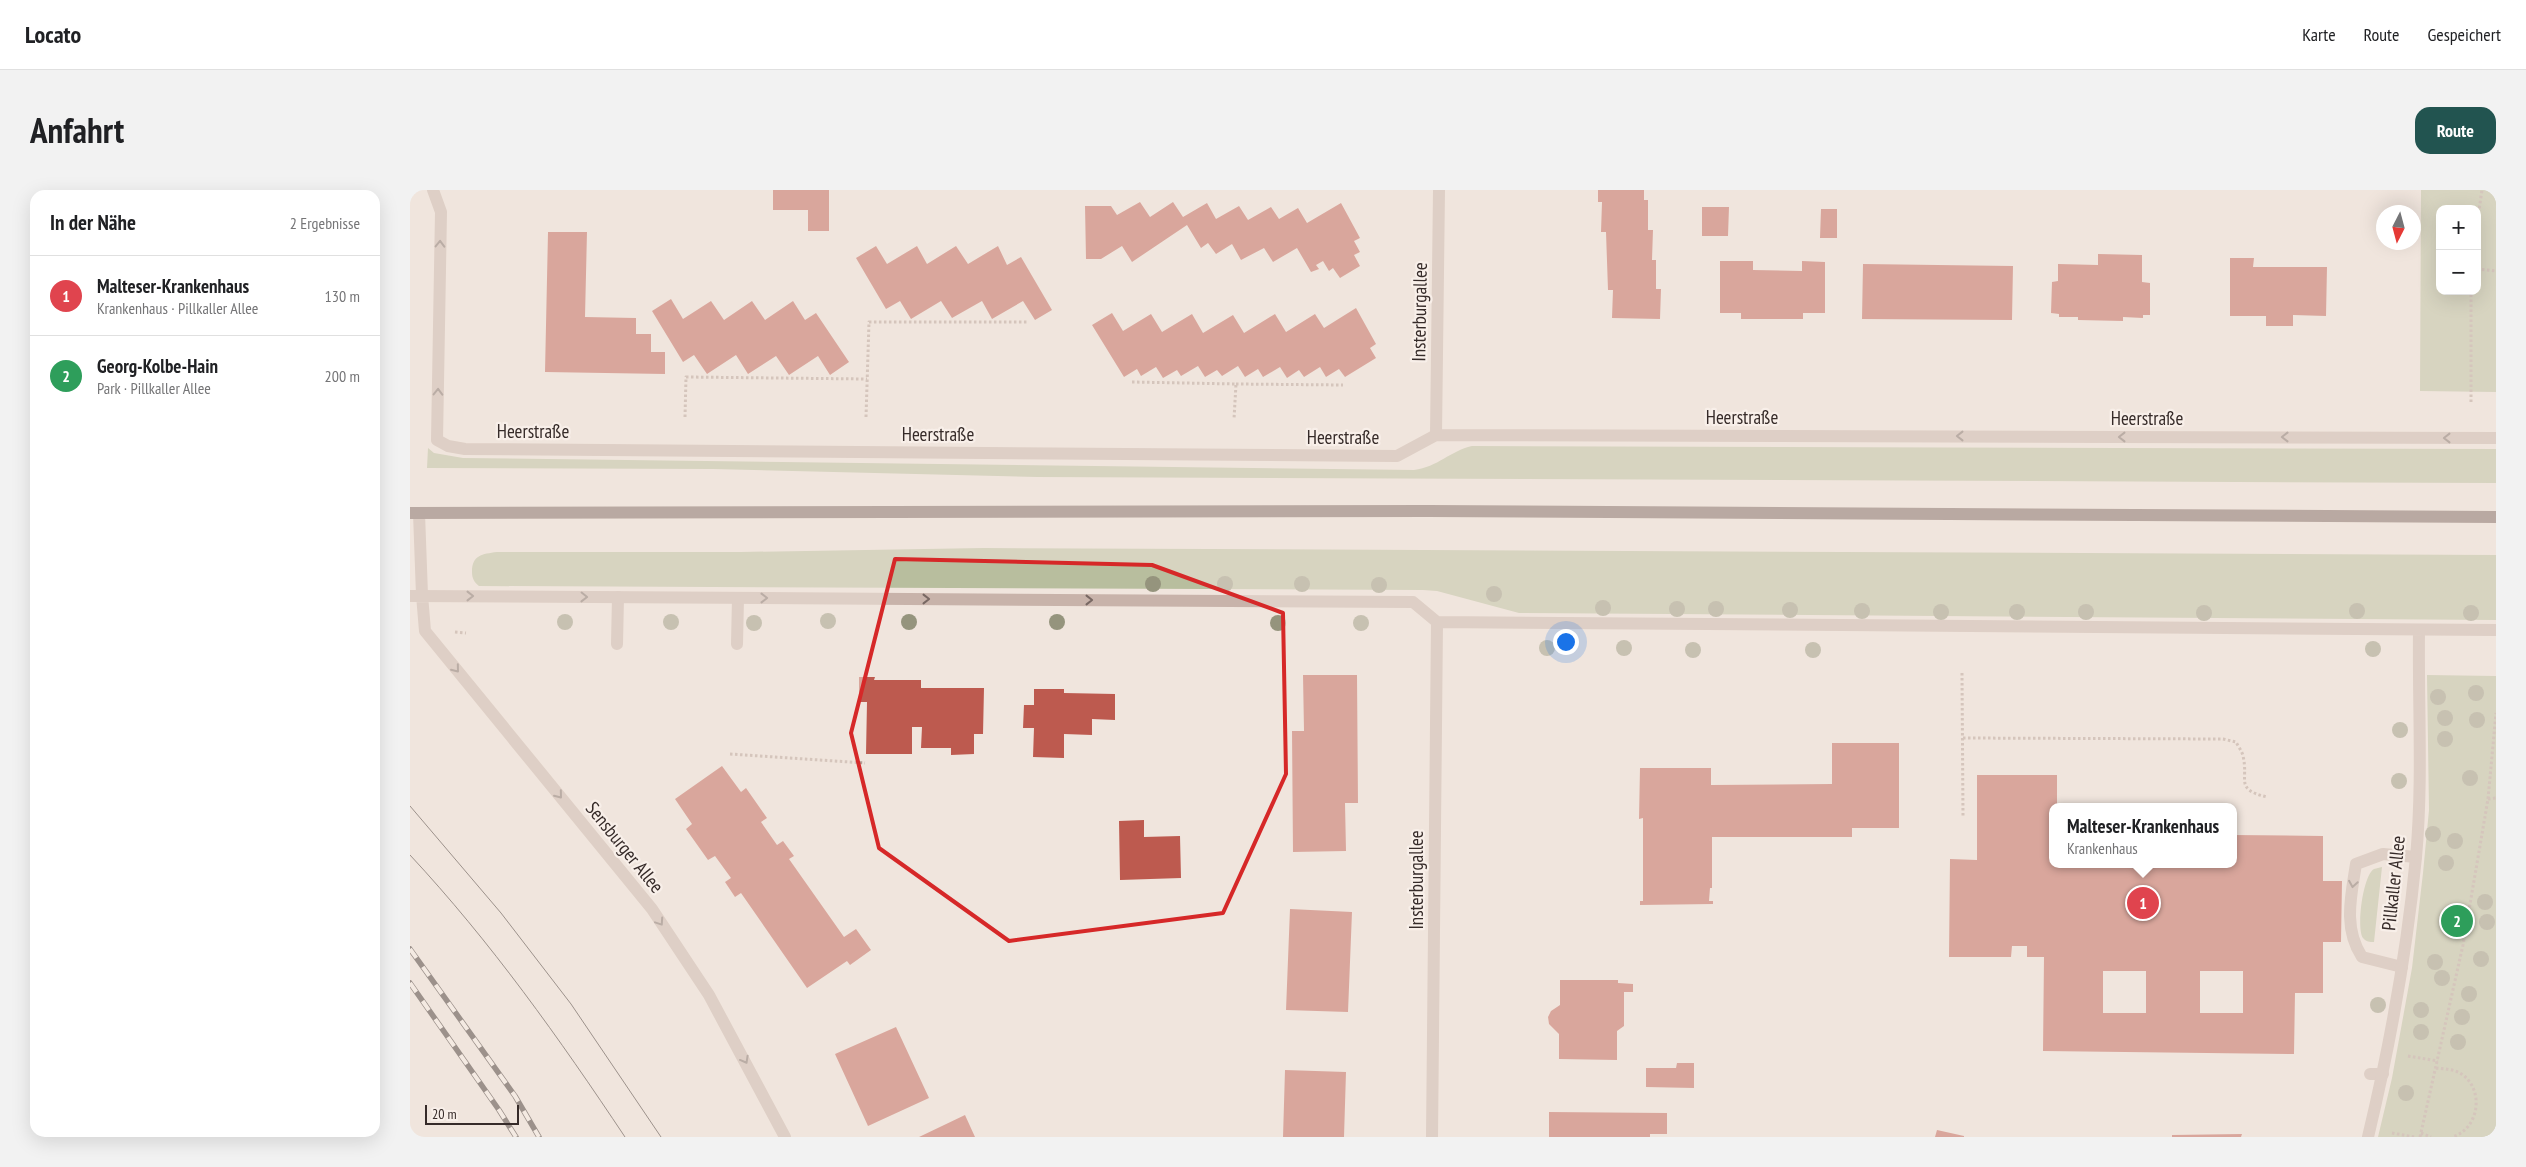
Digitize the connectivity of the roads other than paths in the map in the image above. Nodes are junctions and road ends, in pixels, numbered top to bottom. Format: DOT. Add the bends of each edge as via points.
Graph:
graph roads {
  1 [pos="433,190"];
  2 [pos="1439,190"];
  3 [pos="1436,435"];
  4 [pos="2496,438"];
  5 [pos="415,513"];
  6 [pos="2496,517"];
  7 [pos="416,596"];
  8 [pos="618,597"];
  9 [pos="738,598"];
  10 [pos="1437,622"];
  11 [pos="2419,630"];
  12 [pos="2496,630"];
  13 [pos="617,644"];
  14 [pos="737,644"];
  15 [pos="2416,857"];
  16 [pos="2402,967"];
  17 [pos="785,1137"];
  18 [pos="1432,1137"];
  19 [pos="2368,1137"];
  3 -- 1 [label="street, Heerstraße, one-way" via="1397,456 475,449 448,446 437,440 441,212"];
  2 -- 3 [label="street, Insterburgallee"];
  4 -- 3 [label="street, Heerstraße, one-way"];
  5 -- 6 [label="main road" via="1428,511"];
  5 -- 7 [label="street"];
  7 -- 8 [label="street, one-way"];
  7 -- 17 [label="street, Sensburger Allee, one-way" via="425,631 652,910 709,995"];
  8 -- 9 [label="street"];
  8 -- 13 [label="street"];
  9 -- 10 [label="street, one-way" via="1413,602"];
  9 -- 14 [label="street"];
  10 -- 11 [label="street"];
  10 -- 18 [label="street, Insterburgallee"];
  11 -- 12 [label="street"];
  11 -- 15 [label="street, Pillkaller Allee"];
  15 -- 16 [label="street, Pillkaller Allee"];
  15 -- 16 [label="street, one-way" via="2383,854 2356,864 2350,898 2350,927 2362,957"];
  16 -- 19 [label="street, Pillkaller Allee" via="2376,1074"];
}
